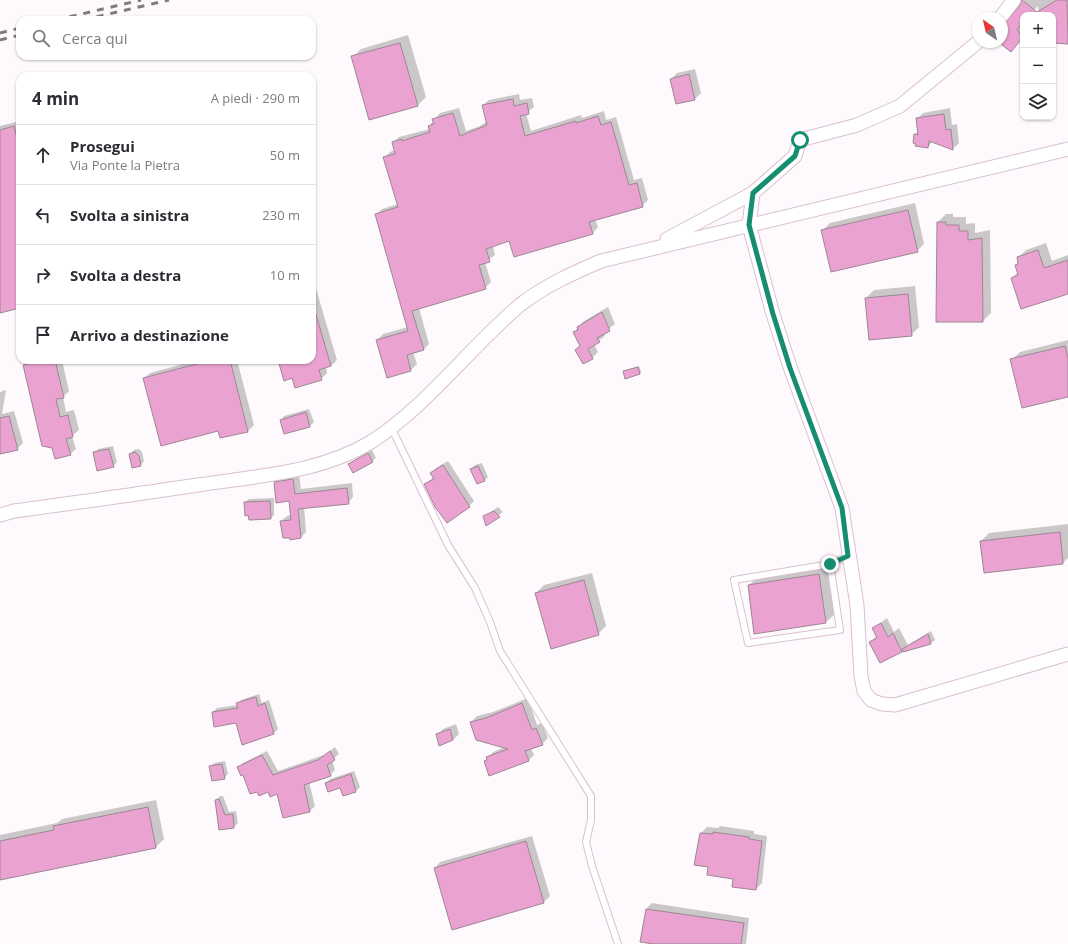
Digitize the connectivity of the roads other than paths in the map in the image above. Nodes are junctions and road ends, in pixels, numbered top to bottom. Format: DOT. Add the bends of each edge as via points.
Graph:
graph roads {
  1 [pos="1014,0"];
  2 [pos="1005,12"];
  3 [pos="972,47"];
  4 [pos="1068,149"];
  5 [pos="753,193"];
  6 [pos="749,225"];
  7 [pos="649,248"];
  8 [pos="391,427"];
  9 [pos="0,516"];
  10 [pos="848,556"];
  11 [pos="830,564"];
  12 [pos="1068,654"];
  13 [pos="618,944"];
  1 -- 2 [label="street"];
  3 -- 5 [label="street" via="900,106 857,125 800,140 795,156"];
  4 -- 6 [label="street"];
  5 -- 6 [label="street"];
  5 -- 7 [label="street"];
  6 -- 7 [label="street"];
  6 -- 10 [label="street" via="790,368 842,508"];
  7 -- 8 [label="street" via="601,261 560,279 521,304 479,342 408,414"];
  8 -- 9 [label="street" via="370,442 334,459 282,473"];
  8 -- 13 [label="lane" via="448,545 475,588 500,651 591,796 591,820 586,842"];
  10 -- 11 [label="lane"];
  10 -- 12 [label="street" via="857,605 861,676 864,691 871,700 895,705"];
  11 -- 11 [label="lane" via="734,580 748,643 840,630"];
}
